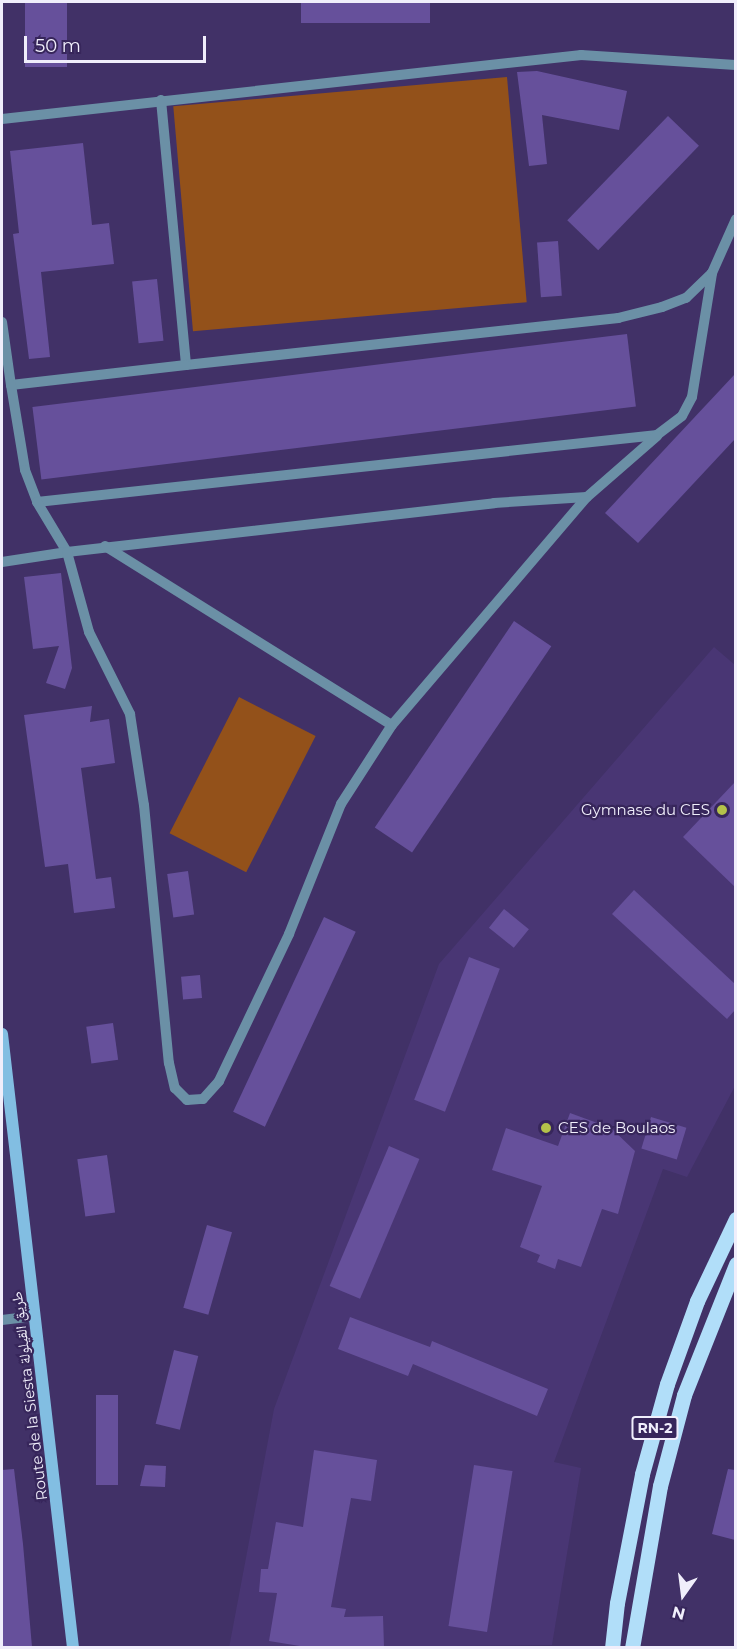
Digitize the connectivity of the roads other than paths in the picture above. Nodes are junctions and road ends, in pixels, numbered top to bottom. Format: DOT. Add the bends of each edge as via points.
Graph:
graph roads {
  1 [pos="735,65"];
  2 [pos="161,100"];
  3 [pos="2,119"];
  4 [pos="735,219"];
  5 [pos="712,273"];
  6 [pos="2,322"];
  7 [pos="186,365"];
  8 [pos="11,385"];
  9 [pos="657,435"];
  10 [pos="587,497"];
  11 [pos="37,502"];
  12 [pos="105,546"];
  13 [pos="67,552"];
  14 [pos="2,562"];
  15 [pos="392,725"];
  16 [pos="2,1034"];
  17 [pos="735,1219"];
  18 [pos="735,1264"];
  19 [pos="35,1316"];
  20 [pos="2,1320"];
  21 [pos="73,1647"];
  22 [pos="612,1647"];
  23 [pos="632,1647"];
  1 -- 2 [label="lane" via="581,55"];
  2 -- 3 [label="lane"];
  2 -- 7 [label="lane"];
  4 -- 5 [label="lane"];
  5 -- 7 [label="lane" via="686,298 618,318"];
  5 -- 9 [label="lane" via="692,397 682,416"];
  6 -- 8 [label="lane"];
  7 -- 8 [label="lane"];
  8 -- 11 [label="lane" via="25,470"];
  9 -- 10 [label="lane"];
  9 -- 11 [label="lane"];
  10 -- 12 [label="lane" via="494,503"];
  10 -- 15 [label="lane"];
  11 -- 13 [label="lane"];
  12 -- 13 [label="lane"];
  12 -- 15 [label="lane"];
  13 -- 14 [label="lane"];
  13 -- 15 [label="lane" via="88,633 130,714 144,805 169,1063 175,1088 187,1100 203,1099 219,1081 290,934 341,804"];
  16 -- 19 [label="main road, Route de la Siesta طريق القيلولة"];
  17 -- 22 [label="main road, RN-2" via="697,1301 667,1384 640,1485"];
  18 -- 23 [label="main road, RN-2" via="678,1418 647,1550"];
  19 -- 20 [label="lane"];
  19 -- 21 [label="main road, Route de la Siesta طريق القيلولة"];
}
